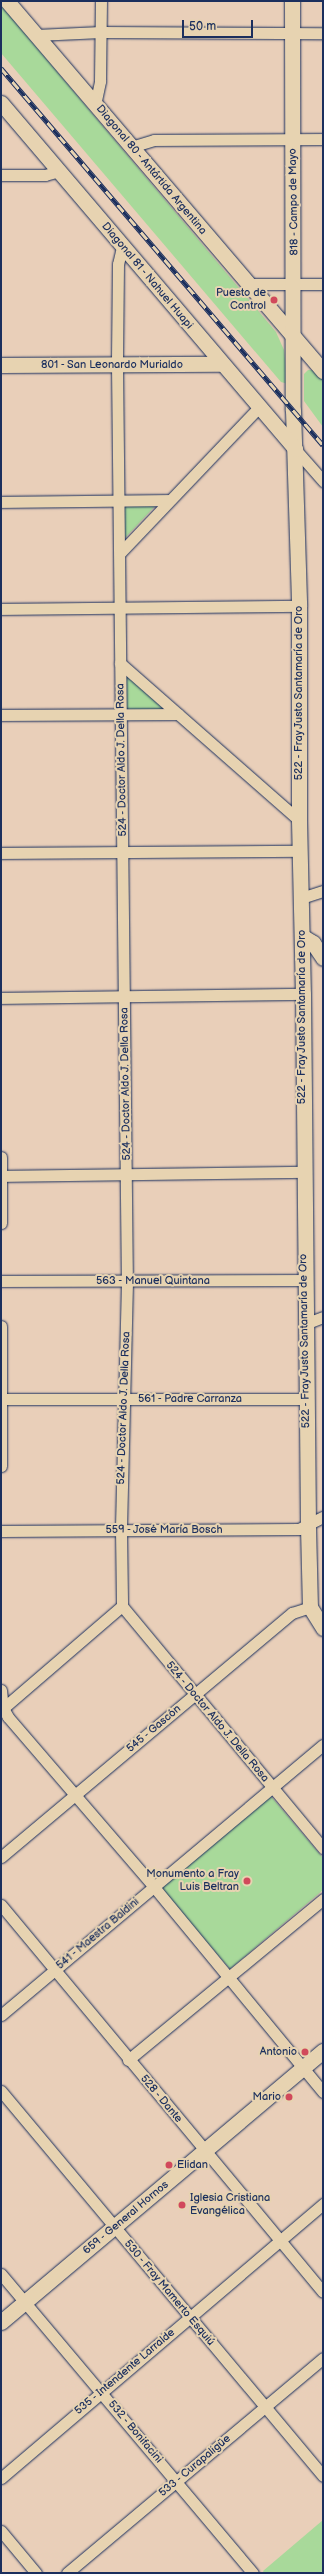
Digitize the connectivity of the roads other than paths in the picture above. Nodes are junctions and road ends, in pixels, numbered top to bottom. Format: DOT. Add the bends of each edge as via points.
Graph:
graph roads {
  1 [pos="7,1"];
  2 [pos="101,1"];
  3 [pos="292,1"];
  4 [pos="101,32"];
  5 [pos="292,33"];
  6 [pos="323,33"];
  7 [pos="36,35"];
  8 [pos="1,103"];
  9 [pos="95,105"];
  10 [pos="293,139"];
  11 [pos="323,139"];
  12 [pos="131,147"];
  13 [pos="59,171"];
  14 [pos="1,175"];
  15 [pos="122,247"];
  16 [pos="248,284"];
  17 [pos="295,284"];
  18 [pos="323,284"];
  19 [pos="294,339"];
  20 [pos="222,364"];
  21 [pos="1,365"];
  22 [pos="117,365"];
  23 [pos="323,371"];
  24 [pos="294,402"];
  25 [pos="258,408"];
  26 [pos="295,449"];
  27 [pos="323,481"];
  28 [pos="168,500"];
  29 [pos="119,501"];
  30 [pos="1,502"];
  31 [pos="120,553"];
  32 [pos="299,606"];
  33 [pos="120,607"];
  34 [pos="1,609"];
  35 [pos="120,663"];
  36 [pos="121,714"];
  37 [pos="178,714"];
  38 [pos="1,715"];
  39 [pos="299,820"];
  40 [pos="300,851"];
  41 [pos="124,852"];
  42 [pos="1,853"];
  43 [pos="323,891"];
  44 [pos="301,898"];
  45 [pos="302,936"];
  46 [pos="323,958"];
  47 [pos="303,994"];
  48 [pos="124,995"];
  49 [pos="1,998"];
  50 [pos="1,1157"];
  51 [pos="303,1172"];
  52 [pos="127,1174"];
  53 [pos="1,1176"];
  54 [pos="1,1223"];
  55 [pos="304,1280"];
  56 [pos="1,1282"];
  57 [pos="128,1282"];
  58 [pos="323,1317"];
  59 [pos="305,1324"];
  60 [pos="1,1326"];
  61 [pos="2,1399"];
  62 [pos="125,1399"];
  63 [pos="306,1399"];
  64 [pos="1,1466"];
  65 [pos="323,1517"];
  66 [pos="308,1527"];
  67 [pos="121,1530"];
  68 [pos="1,1531"];
  69 [pos="122,1606"];
  70 [pos="310,1607"];
  71 [pos="323,1628"];
  72 [pos="1,1690"];
  73 [pos="194,1695"];
  74 [pos="2,1709"];
  75 [pos="323,1745"];
  76 [pos="271,1788"];
  77 [pos="76,1795"];
  78 [pos="323,1848"];
  79 [pos="1,1857"];
  80 [pos="154,1886"];
  81 [pos="323,1899"];
  82 [pos="1,1905"];
  83 [pos="54,1970"];
  84 [pos="228,1978"];
  85 [pos="1,2015"];
  86 [pos="323,2051"];
  87 [pos="128,2060"];
  88 [pos="303,2068"];
  89 [pos="1,2091"];
  90 [pos="323,2092"];
  91 [pos="205,2151"];
  92 [pos="323,2204"];
  93 [pos="114,2227"];
  94 [pos="280,2240"];
  95 [pos="1,2274"];
  96 [pos="323,2292"];
  97 [pos="25,2302"];
  98 [pos="189,2317"];
  99 [pos="1,2322"];
  100 [pos="323,2358"];
  101 [pos="101,2392"];
  102 [pos="265,2407"];
  103 [pos="323,2476"];
  104 [pos="1,2478"];
  105 [pos="177,2481"];
  106 [pos="1,2531"];
  107 [pos="36,2573"];
  108 [pos="67,2573"];
  109 [pos="253,2573"];
  1 -- 7 [label="street, Diagonal 80 - Antártida Argentina"];
  2 -- 4 [label="street"];
  3 -- 5 [label="street, 818 - Campo de Mayo"];
  4 -- 5 [label="street"];
  4 -- 7 [label="street"];
  4 -- 9 [label="street" via="100,81"];
  5 -- 6 [label="street"];
  5 -- 10 [label="street, 818 - Campo de Mayo"];
  7 -- 9 [label="street, Diagonal 80 - Antártida Argentina"];
  8 -- 13 [label="street, Diagonal 81 - Nahuel Huapi"];
  9 -- 12 [label="street, Diagonal 80 - Antártida Argentina"];
  10 -- 11 [label="street"];
  10 -- 12 [label="street" via="154,140"];
  10 -- 17 [label="street, 818 - Campo de Mayo"];
  12 -- 16 [label="street, Diagonal 80 - Antártida Argentina"];
  13 -- 14 [label="street" via="45,175"];
  13 -- 15 [label="street, Diagonal 81 - Nahuel Huapi"];
  15 -- 20 [label="street, Diagonal 81 - Nahuel Huapi"];
  15 -- 22 [label="street, 524 - Doctor Aldo J. Della Rosa" via="118,264"];
  16 -- 17 [label="street"];
  16 -- 19 [label="street, Diagonal 80 - Antártida Argentina"];
  17 -- 18 [label="street"];
  17 -- 19 [label="street, 818 - Campo de Mayo"];
  19 -- 23 [label="street, Diagonal 80 - Antártida Argentina"];
  19 -- 24 [label="street, 818 - Campo de Mayo"];
  20 -- 22 [label="street, 801 - San Leonardo Murialdo"];
  20 -- 25 [label="street, Diagonal 81 - Nahuel Huapi"];
  21 -- 22 [label="street, 801 - San Leonardo Murialdo"];
  22 -- 29 [label="street, 524 - Doctor Aldo J. Della Rosa"];
  24 -- 26 [label="street, 522 - Fray Justo Santamaría de Oro"];
  25 -- 26 [label="street, Diagonal 81 - Nahuel Huapi"];
  25 -- 28 [label="street"];
  26 -- 27 [label="street"];
  26 -- 32 [label="street, 522 - Fray Justo Santamaría de Oro"];
  28 -- 29 [label="street"];
  28 -- 31 [label="street"];
  29 -- 30 [label="street"];
  29 -- 31 [label="street, 524 - Doctor Aldo J. Della Rosa"];
  31 -- 33 [label="street, 524 - Doctor Aldo J. Della Rosa"];
  32 -- 33 [label="street"];
  32 -- 39 [label="street, 522 - Fray Justo Santamaría de Oro"];
  33 -- 34 [label="street"];
  33 -- 35 [label="street, 524 - Doctor Aldo J. Della Rosa"];
  35 -- 36 [label="street, 524 - Doctor Aldo J. Della Rosa"];
  35 -- 37 [label="street"];
  36 -- 37 [label="street"];
  36 -- 38 [label="street"];
  36 -- 41 [label="street, 524 - Doctor Aldo J. Della Rosa"];
  37 -- 39 [label="street"];
  39 -- 40 [label="street, 522 - Fray Justo Santamaría de Oro"];
  40 -- 41 [label="street"];
  40 -- 44 [label="street, 522 - Fray Justo Santamaría de Oro"];
  41 -- 42 [label="street"];
  41 -- 48 [label="street, 524 - Doctor Aldo J. Della Rosa"];
  43 -- 44 [label="street"];
  44 -- 45 [label="street, 522 - Fray Justo Santamaría de Oro"];
  45 -- 46 [label="street" via="313,943"];
  45 -- 47 [label="street, 522 - Fray Justo Santamaría de Oro"];
  47 -- 48 [label="street"];
  47 -- 51 [label="street, 522 - Fray Justo Santamaría de Oro"];
  48 -- 49 [label="street"];
  48 -- 52 [label="street, 524 - Doctor Aldo J. Della Rosa"];
  50 -- 53 [label="street"];
  51 -- 52 [label="street"];
  51 -- 55 [label="street, 522 - Fray Justo Santamaría de Oro"];
  52 -- 53 [label="street"];
  52 -- 57 [label="street, 524 - Doctor Aldo J. Della Rosa"];
  53 -- 54 [label="street"];
  55 -- 57 [label="street, 563 - Manuel Quintana"];
  55 -- 59 [label="street, 522 - Fray Justo Santamaría de Oro"];
  56 -- 57 [label="street, 563 - Manuel Quintana"];
  57 -- 62 [label="street, 524 - Doctor Aldo J. Della Rosa"];
  58 -- 59 [label="street"];
  59 -- 63 [label="street, 522 - Fray Justo Santamaría de Oro"];
  60 -- 61 [label="street"];
  61 -- 62 [label="street, 561 - Padre Carranza"];
  61 -- 64 [label="street"];
  62 -- 63 [label="street, 561 - Padre Carranza"];
  62 -- 67 [label="street, 524 - Doctor Aldo J. Della Rosa"];
  63 -- 66 [label="street, 522 - Fray Justo Santamaría de Oro"];
  65 -- 66 [label="street, 559 - José María Bosch"];
  66 -- 67 [label="street, 559 - José María Bosch"];
  66 -- 70 [label="street, 522 - Fray Justo Santamaría de Oro"];
  67 -- 68 [label="street, 559 - José María Bosch"];
  67 -- 69 [label="street, 524 - Doctor Aldo J. Della Rosa"];
  69 -- 73 [label="street, 524 - Doctor Aldo J. Della Rosa"];
  69 -- 74 [label="street"];
  70 -- 71 [label="street"];
  70 -- 73 [label="street, 545 - Gascón" via="292,1613"];
  72 -- 74 [label="street"];
  73 -- 76 [label="street, 524 - Doctor Aldo J. Della Rosa"];
  73 -- 77 [label="street, 545 - Gascón"];
  74 -- 77 [label="street"];
  75 -- 76 [label="street, 541 - Maestra Baldini"];
  76 -- 78 [label="street, 524 - Doctor Aldo J. Della Rosa"];
  76 -- 80 [label="street, 541 - Maestra Baldini"];
  77 -- 79 [label="street, 545 - Gascón"];
  77 -- 80 [label="street"];
  80 -- 83 [label="street, 541 - Maestra Baldini"];
  80 -- 84 [label="street"];
  81 -- 84 [label="street"];
  82 -- 83 [label="street, 528 - Dante"];
  83 -- 85 [label="street, 541 - Maestra Baldini"];
  83 -- 87 [label="street, 528 - Dante"];
  84 -- 87 [label="street"];
  84 -- 88 [label="street"];
  86 -- 88 [label="street, 659 - General Hornos"];
  87 -- 91 [label="street, 528 - Dante"];
  88 -- 90 [label="street"];
  88 -- 91 [label="street, 659 - General Hornos"];
  89 -- 93 [label="street, 530 - Fray Mamerto Esquiú"];
  91 -- 93 [label="street, 659 - General Hornos"];
  91 -- 94 [label="street, 528 - Dante"];
  92 -- 94 [label="street, 535 - Intendente Larralde"];
  93 -- 97 [label="street, 659 - General Hornos"];
  93 -- 98 [label="street, 530 - Fray Mamerto Esquiú"];
  94 -- 96 [label="street, 528 - Dante"];
  94 -- 98 [label="street, 535 - Intendente Larralde"];
  95 -- 97 [label="street, 532 - Bonifacini"];
  97 -- 99 [label="street, 659 - General Hornos"];
  97 -- 101 [label="street, 532 - Bonifacini"];
  98 -- 101 [label="street, 535 - Intendente Larralde"];
  98 -- 102 [label="street, 530 - Fray Mamerto Esquiú"];
  100 -- 102 [label="street, 533 - Curapaligüe"];
  101 -- 104 [label="street, 535 - Intendente Larralde"];
  101 -- 105 [label="street, 532 - Bonifacini"];
  102 -- 103 [label="street, 530 - Fray Mamerto Esquiú"];
  102 -- 105 [label="street, 533 - Curapaligüe"];
  105 -- 108 [label="street, 533 - Curapaligüe"];
  105 -- 109 [label="street, 532 - Bonifacini"];
  106 -- 107 [label="street"];
}
